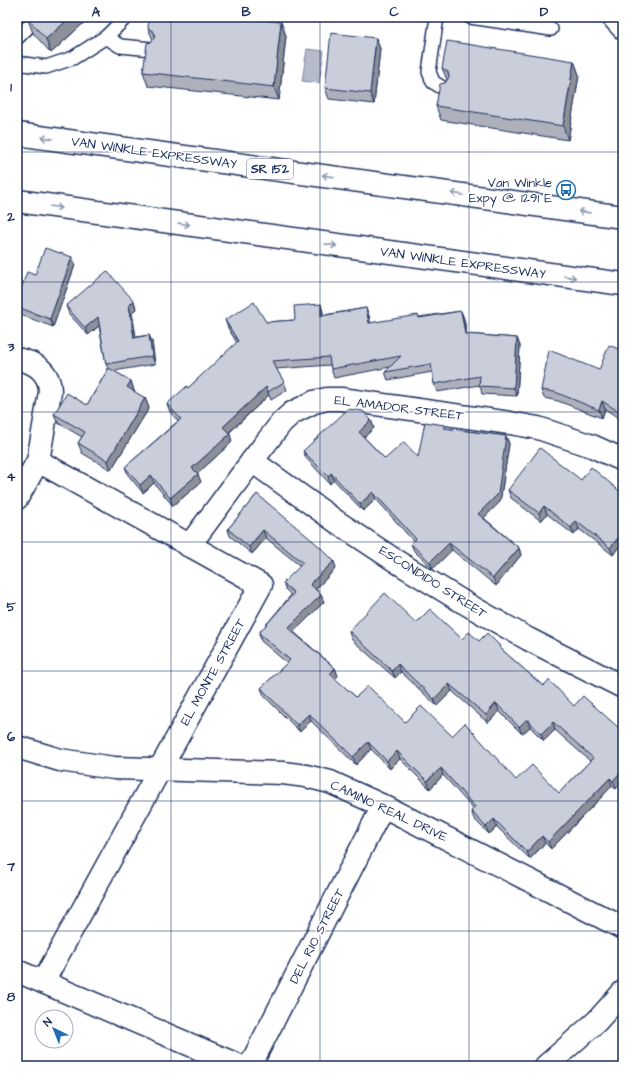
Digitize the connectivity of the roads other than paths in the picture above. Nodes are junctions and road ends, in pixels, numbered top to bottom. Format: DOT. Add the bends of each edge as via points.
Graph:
graph roads {
  1 [pos="126,17"];
  2 [pos="437,17"];
  3 [pos="470,17"];
  4 [pos="613,17"];
  5 [pos="28,27"];
  6 [pos="623,28"];
  7 [pos="551,29"];
  8 [pos="106,37"];
  9 [pos="17,38"];
  10 [pos="152,50"];
  11 [pos="17,63"];
  12 [pos="446,90"];
  13 [pos="17,134"];
  14 [pos="17,201"];
  15 [pos="623,217"];
  16 [pos="623,284"];
  17 [pos="17,359"];
  18 [pos="623,460"];
  19 [pos="38,461"];
  20 [pos="252,461"];
  21 [pos="17,498"];
  22 [pos="189,546"];
  23 [pos="623,687"];
  24 [pos="17,747"];
  25 [pos="160,769"];
  26 [pos="383,806"];
  27 [pos="623,928"];
  28 [pos="17,971"];
  29 [pos="43,982"];
  30 [pos="623,992"];
  31 [pos="240,1066"];
  32 [pos="250,1066"];
  33 [pos="546,1066"];
  1 -- 8 [label="lane"];
  2 -- 12 [label="lane" via="429,72 433,82"];
  3 -- 7 [label="lane"];
  4 -- 6 [label="street"];
  5 -- 9 [label="lane"];
  8 -- 10 [label="lane" via="120,46"];
  8 -- 11 [label="lane" via="73,58 46,67"];
  15 -- 13 [label="street, VAN WINKLE EXPRESSWAY / SR 152, one-way"];
  14 -- 16 [label="street, VAN WINKLE EXPRESSWAY, one-way"];
  17 -- 19 [label="street" via="36,365 50,384"];
  18 -- 20 [label="street, EL AMADOR STREET" via="592,446 538,428 510,422 327,399 314,402 292,413 273,432"];
  19 -- 21 [label="street"];
  19 -- 22 [label="street, EL MONTE STREET"];
  20 -- 22 [label="street, EL AMADOR STREET"];
  20 -- 23 [label="street, ESCONDIDO STREET" via="337,522 450,594 528,639"];
  22 -- 25 [label="street, EL MONTE STREET" via="261,586"];
  24 -- 25 [label="street, CAMINO REAL DRIVE" via="87,765"];
  25 -- 26 [label="street, CAMINO REAL DRIVE" via="306,776 330,782"];
  25 -- 29 [label="street, EL MONTE STREET"];
  26 -- 27 [label="street, CAMINO REAL DRIVE"];
  26 -- 32 [label="street, DEL RIO STREET"];
  28 -- 29 [label="street"];
  29 -- 31 [label="street"];
  30 -- 33 [label="street" via="598,1021"];
}
